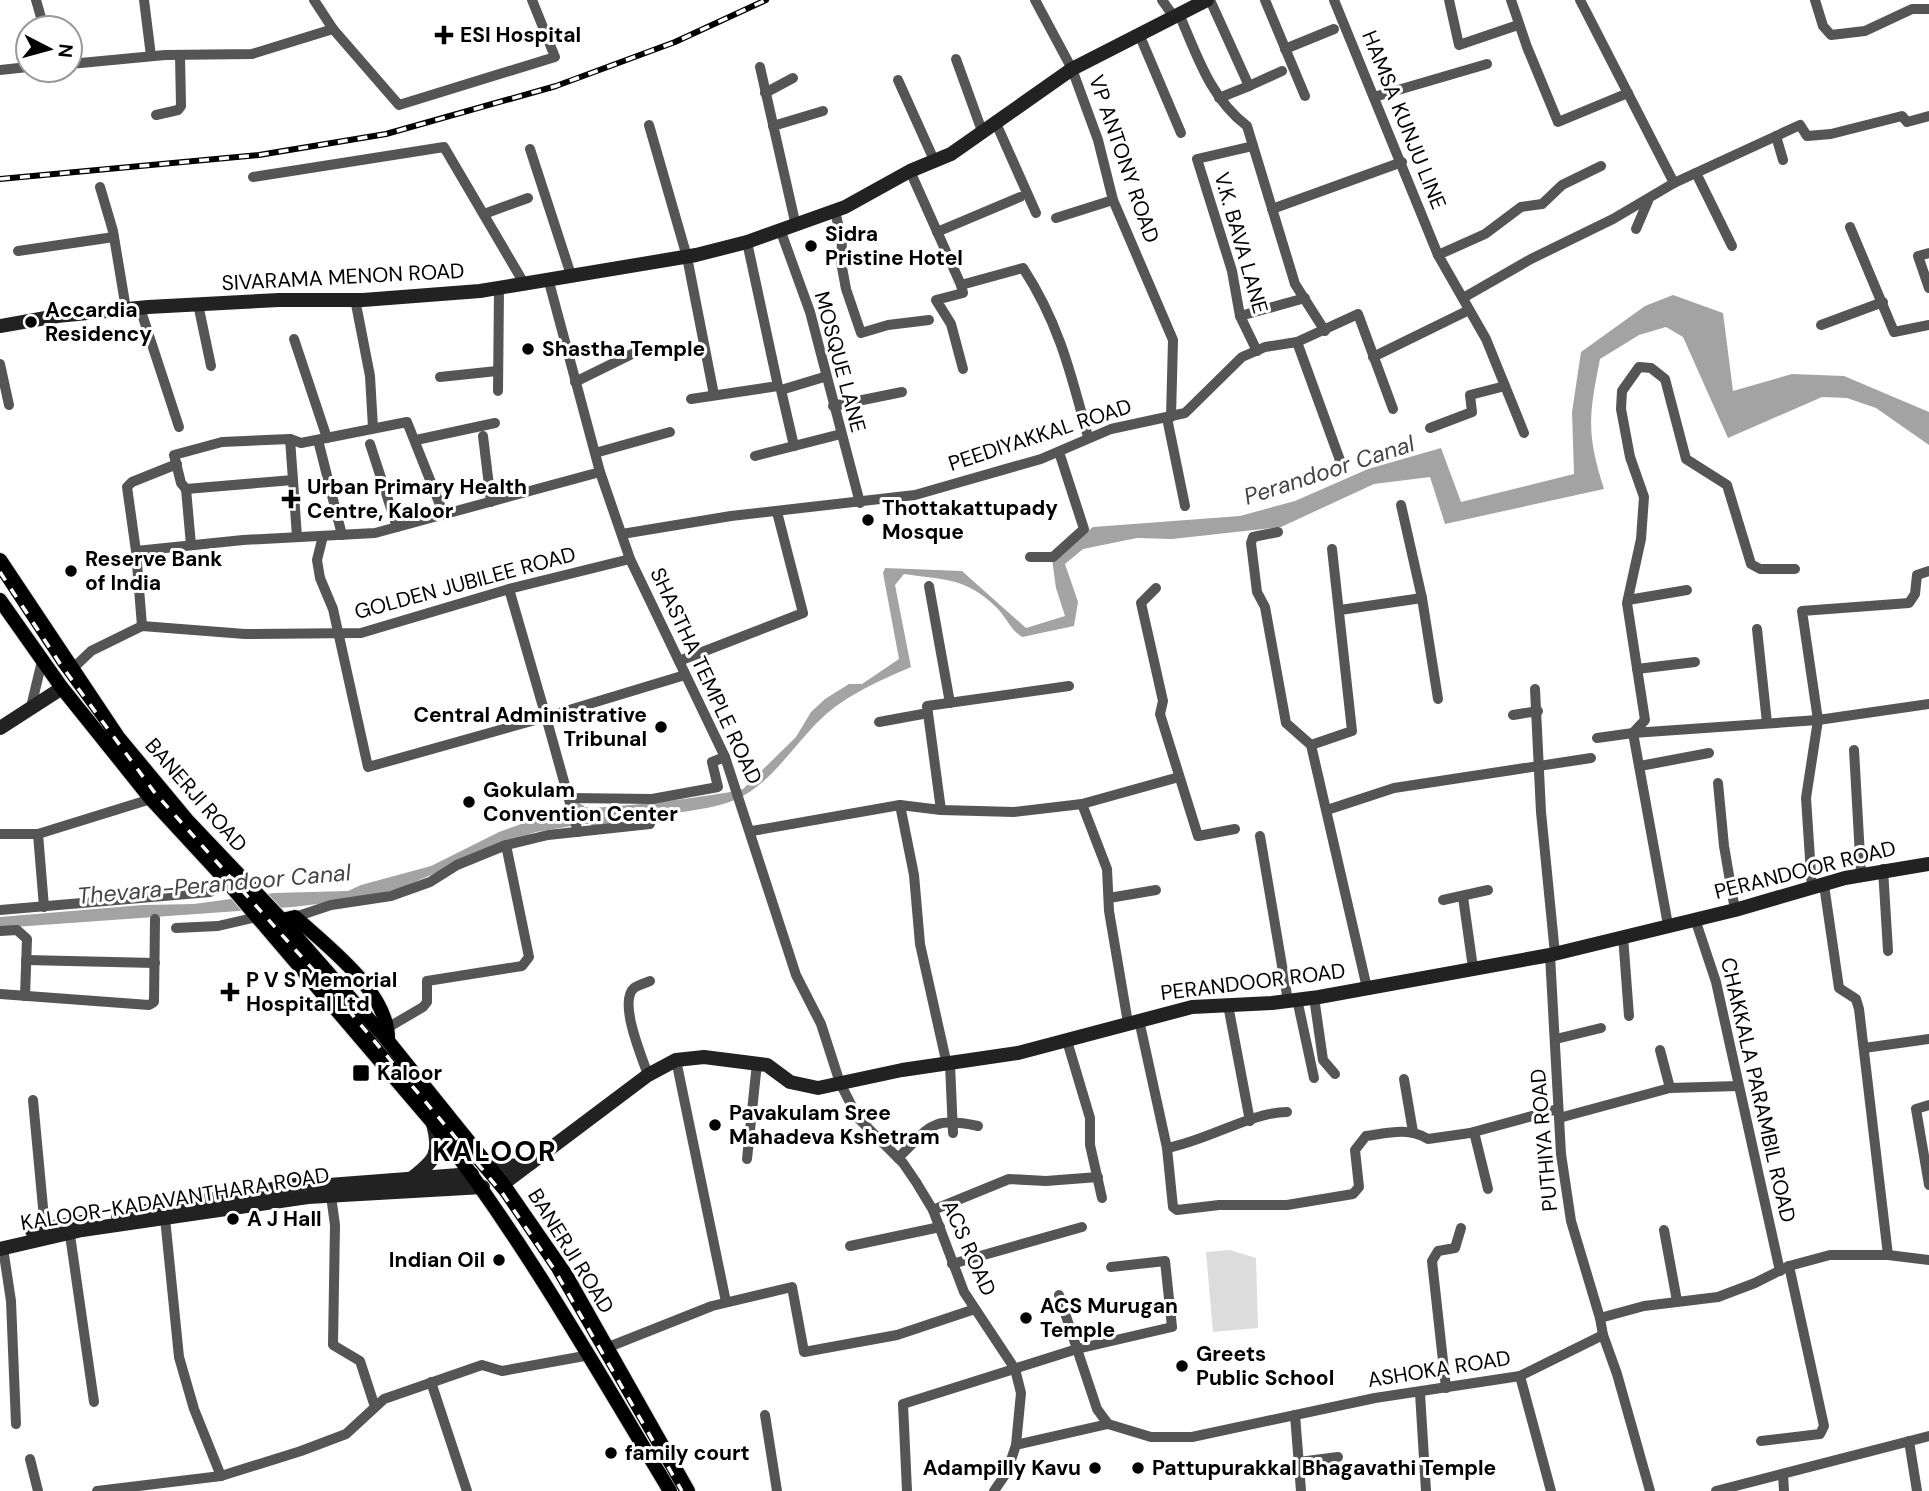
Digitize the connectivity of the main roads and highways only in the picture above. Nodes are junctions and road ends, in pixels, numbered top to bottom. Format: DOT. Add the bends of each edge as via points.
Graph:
graph roads {
  1 [pos="1208,0"];
  2 [pos="0,326"];
  3 [pos="0,560"];
  4 [pos="0,600"];
  5 [pos="71,670"];
  6 [pos="62,688"];
  7 [pos="3,724"];
  8 [pos="1929,864"];
  9 [pos="288,918"];
  10 [pos="328,974"];
  11 [pos="315,986"];
  12 [pos="388,1034"];
  13 [pos="433,1123"];
  14 [pos="531,1163"];
  15 [pos="490,1169"];
  16 [pos="472,1174"];
  17 [pos="412,1178"];
  18 [pos="503,1184"];
  19 [pos="483,1187"];
  20 [pos="330,1190"];
  21 [pos="537,1234"];
  22 [pos="1,1245"];
  23 [pos="523,1248"];
  24 [pos="609,1353"];
  25 [pos="594,1361"];
  26 [pos="670,1491"];
  27 [pos="688,1491"];
  1 -- 2 [label="main road, SIVARAMA MENON ROAD" via="1072,69 951,154 835,211 747,242 687,257 499,289 198,304 57,316"];
  3 -- 5 [label="main road, BANERJI ROAD"];
  4 -- 6 [label="main road, BANERJI ROAD"];
  5 -- 6 [label="main road"];
  5 -- 9 [label="main road, BANERJI ROAD" via="118,737 170,799 251,887"];
  6 -- 7 [label="main road"];
  6 -- 11 [label="main road, BANERJI ROAD" via="151,799"];
  8 -- 14 [label="main road, PERANDOOR ROAD" via="1861,874 1552,955 1314,997 1192,1007 1067,1041 818,1088 801,1086 757,1063 676,1060 648,1075"];
  9 -- 10 [label="main road, BANERJI ROAD"];
  9 -- 12 [label="main road" via="348,965 380,1006"];
  10 -- 11 [label="main road"];
  10 -- 12 [label="main road, BANERJI ROAD"];
  11 -- 13 [label="main road, BANERJI ROAD"];
  12 -- 15 [label="main road, BANERJI ROAD"];
  13 -- 16 [label="main road, BANERJI ROAD"];
  13 -- 17 [label="main road" via="439,1144 433,1161"];
  14 -- 15 [label="main road, PERANDOOR ROAD"];
  14 -- 18 [label="main road, PERANDOOR ROAD"];
  15 -- 16 [label="main road"];
  15 -- 18 [label="main road, BANERJI ROAD"];
  16 -- 17 [label="main road, KALOOR-KADAVANTHARA ROAD"];
  16 -- 19 [label="main road, BANERJI ROAD"];
  17 -- 20 [label="main road, KALOOR-KADAVANTHARA ROAD"];
  18 -- 19 [label="main road"];
  18 -- 21 [label="main road, BANERJI ROAD"];
  19 -- 20 [label="main road, KALOOR-KADAVANTHARA ROAD"];
  19 -- 23 [label="main road, BANERJI ROAD"];
  20 -- 22 [label="main road, KALOOR-KADAVANTHARA ROAD" via="262,1205"];
  20 -- 22 [label="main road, KALOOR-KADAVANTHARA ROAD" via="307,1183 261,1189 45,1229"];
  21 -- 23 [label="main road"];
  21 -- 24 [label="main road, BANERJI ROAD" via="566,1275"];
  23 -- 25 [label="main road, BANERJI ROAD"];
  24 -- 25 [label="main road"];
  24 -- 27 [label="main road, BANERJI ROAD"];
  25 -- 26 [label="main road, BANERJI ROAD"];
}
